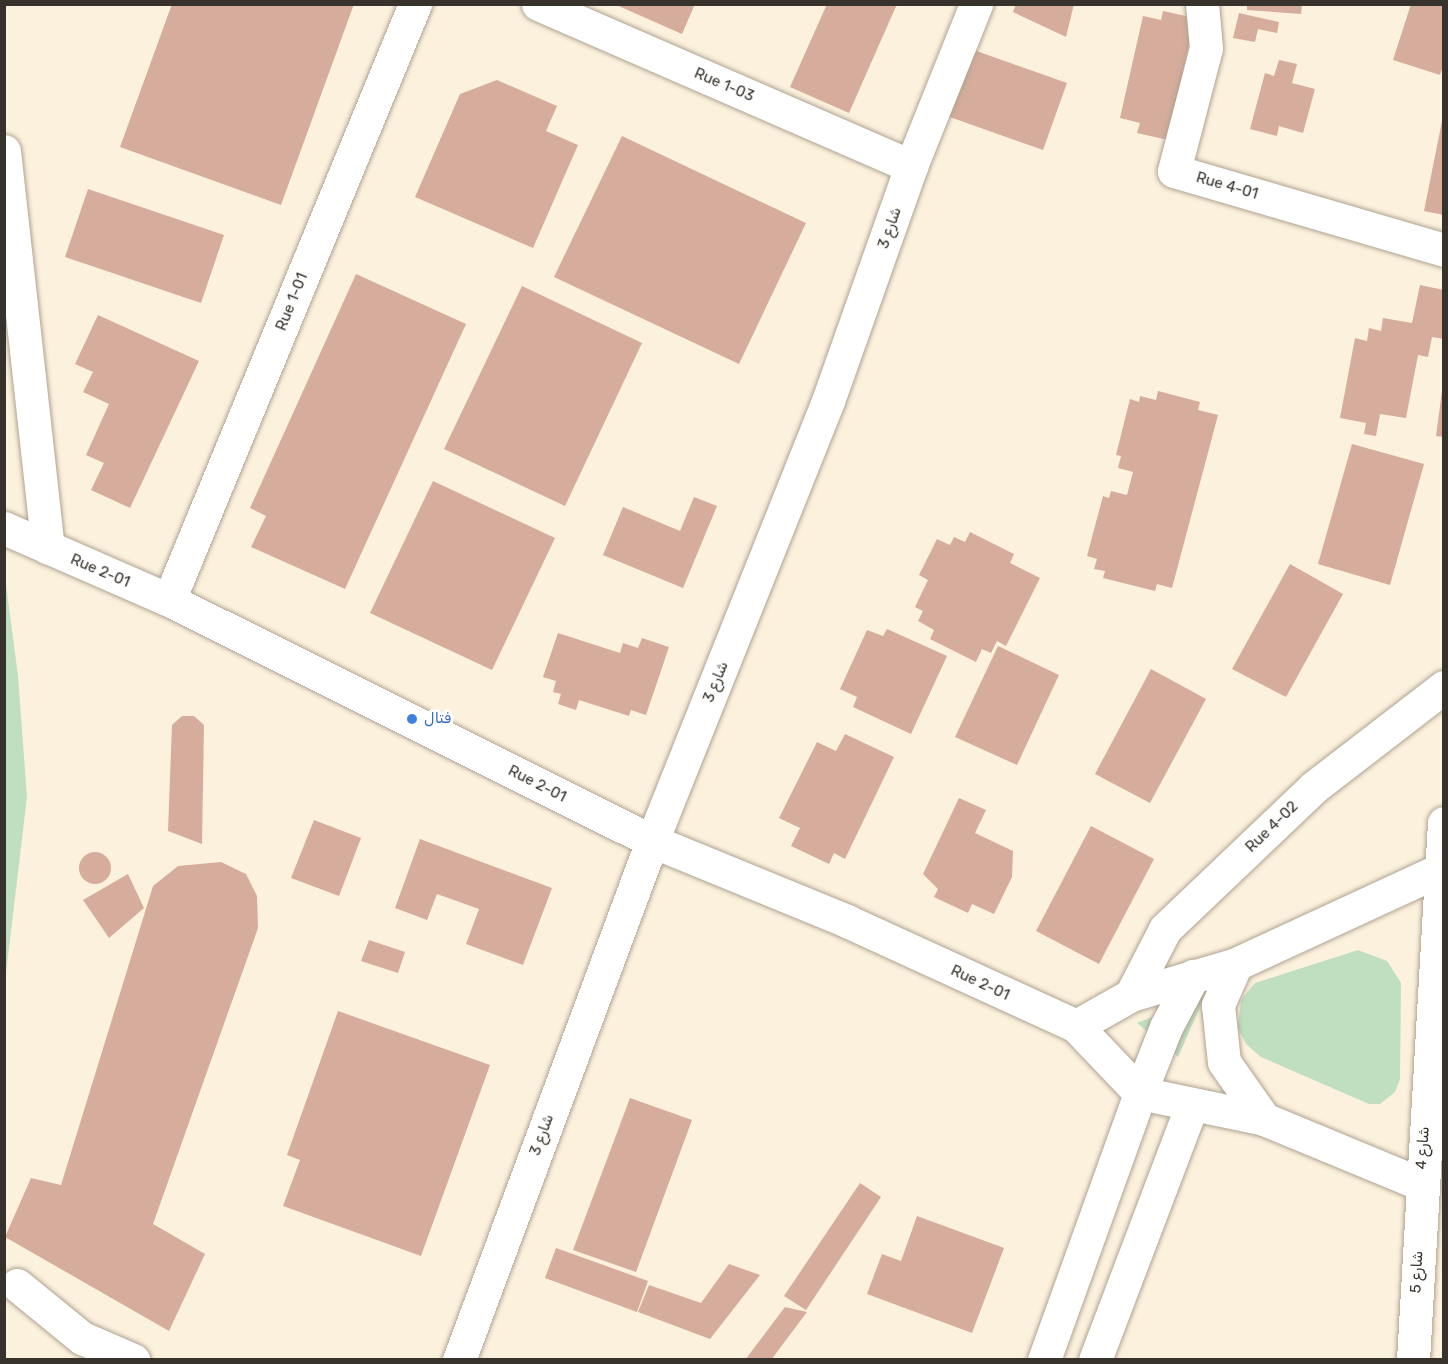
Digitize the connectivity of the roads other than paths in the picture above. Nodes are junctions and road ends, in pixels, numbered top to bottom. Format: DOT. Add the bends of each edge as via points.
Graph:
graph roads {
  1 [pos="415,4"];
  2 [pos="538,4"];
  3 [pos="976,4"];
  4 [pos="1202,4"];
  5 [pos="4,151"];
  6 [pos="911,166"];
  7 [pos="1443,250"];
  8 [pos="4,528"];
  9 [pos="48,548"];
  10 [pos="169,600"];
  11 [pos="1443,687"];
  12 [pos="1443,823"];
  13 [pos="652,841"];
  14 [pos="1442,868"];
  15 [pos="1236,964"];
  16 [pos="1192,976"];
  17 [pos="1131,995"];
  18 [pos="1076,1026"];
  19 [pos="1140,1093"];
  20 [pos="1192,1105"];
  21 [pos="1264,1119"];
  22 [pos="1421,1184"];
  23 [pos="17,1285"];
  24 [pos="133,1359"];
  25 [pos="459,1359"];
  26 [pos="1044,1359"];
  27 [pos="1095,1359"];
  28 [pos="1413,1359"];
  1 -- 10 [label="street, Rue 1-01"];
  2 -- 6 [label="street, Rue 1-03"];
  3 -- 6 [label="street, شارع 3"];
  4 -- 7 [label="street, Rue 4-01" via="1206,48 1174,171"];
  5 -- 9 [label="street"];
  6 -- 13 [label="street, شارع 3" via="828,401"];
  8 -- 9 [label="street, Rue 2-01"];
  9 -- 10 [label="street, Rue 2-01"];
  10 -- 13 [label="street, Rue 2-01"];
  11 -- 17 [label="street, Rue 4-02" via="1314,787 1165,929"];
  12 -- 14 [label="street, شارع 4"];
  13 -- 18 [label="street, Rue 2-01" via="847,921"];
  13 -- 25 [label="street, شارع 3"];
  14 -- 15 [label="street"];
  14 -- 22 [label="street, شارع 4"];
  15 -- 16 [label="street"];
  15 -- 21 [label="street" via="1218,1005 1224,1062"];
  16 -- 17 [label="street"];
  16 -- 19 [label="street" via="1166,1027"];
  17 -- 18 [label="street"];
  18 -- 19 [label="street"];
  19 -- 20 [label="street, شارع 4"];
  19 -- 26 [label="street"];
  20 -- 21 [label="street, شارع 4"];
  20 -- 27 [label="street"];
  21 -- 22 [label="street, شارع 4"];
  22 -- 28 [label="street, شارع 5"];
  23 -- 24 [label="street" via="82,1338"];
}
